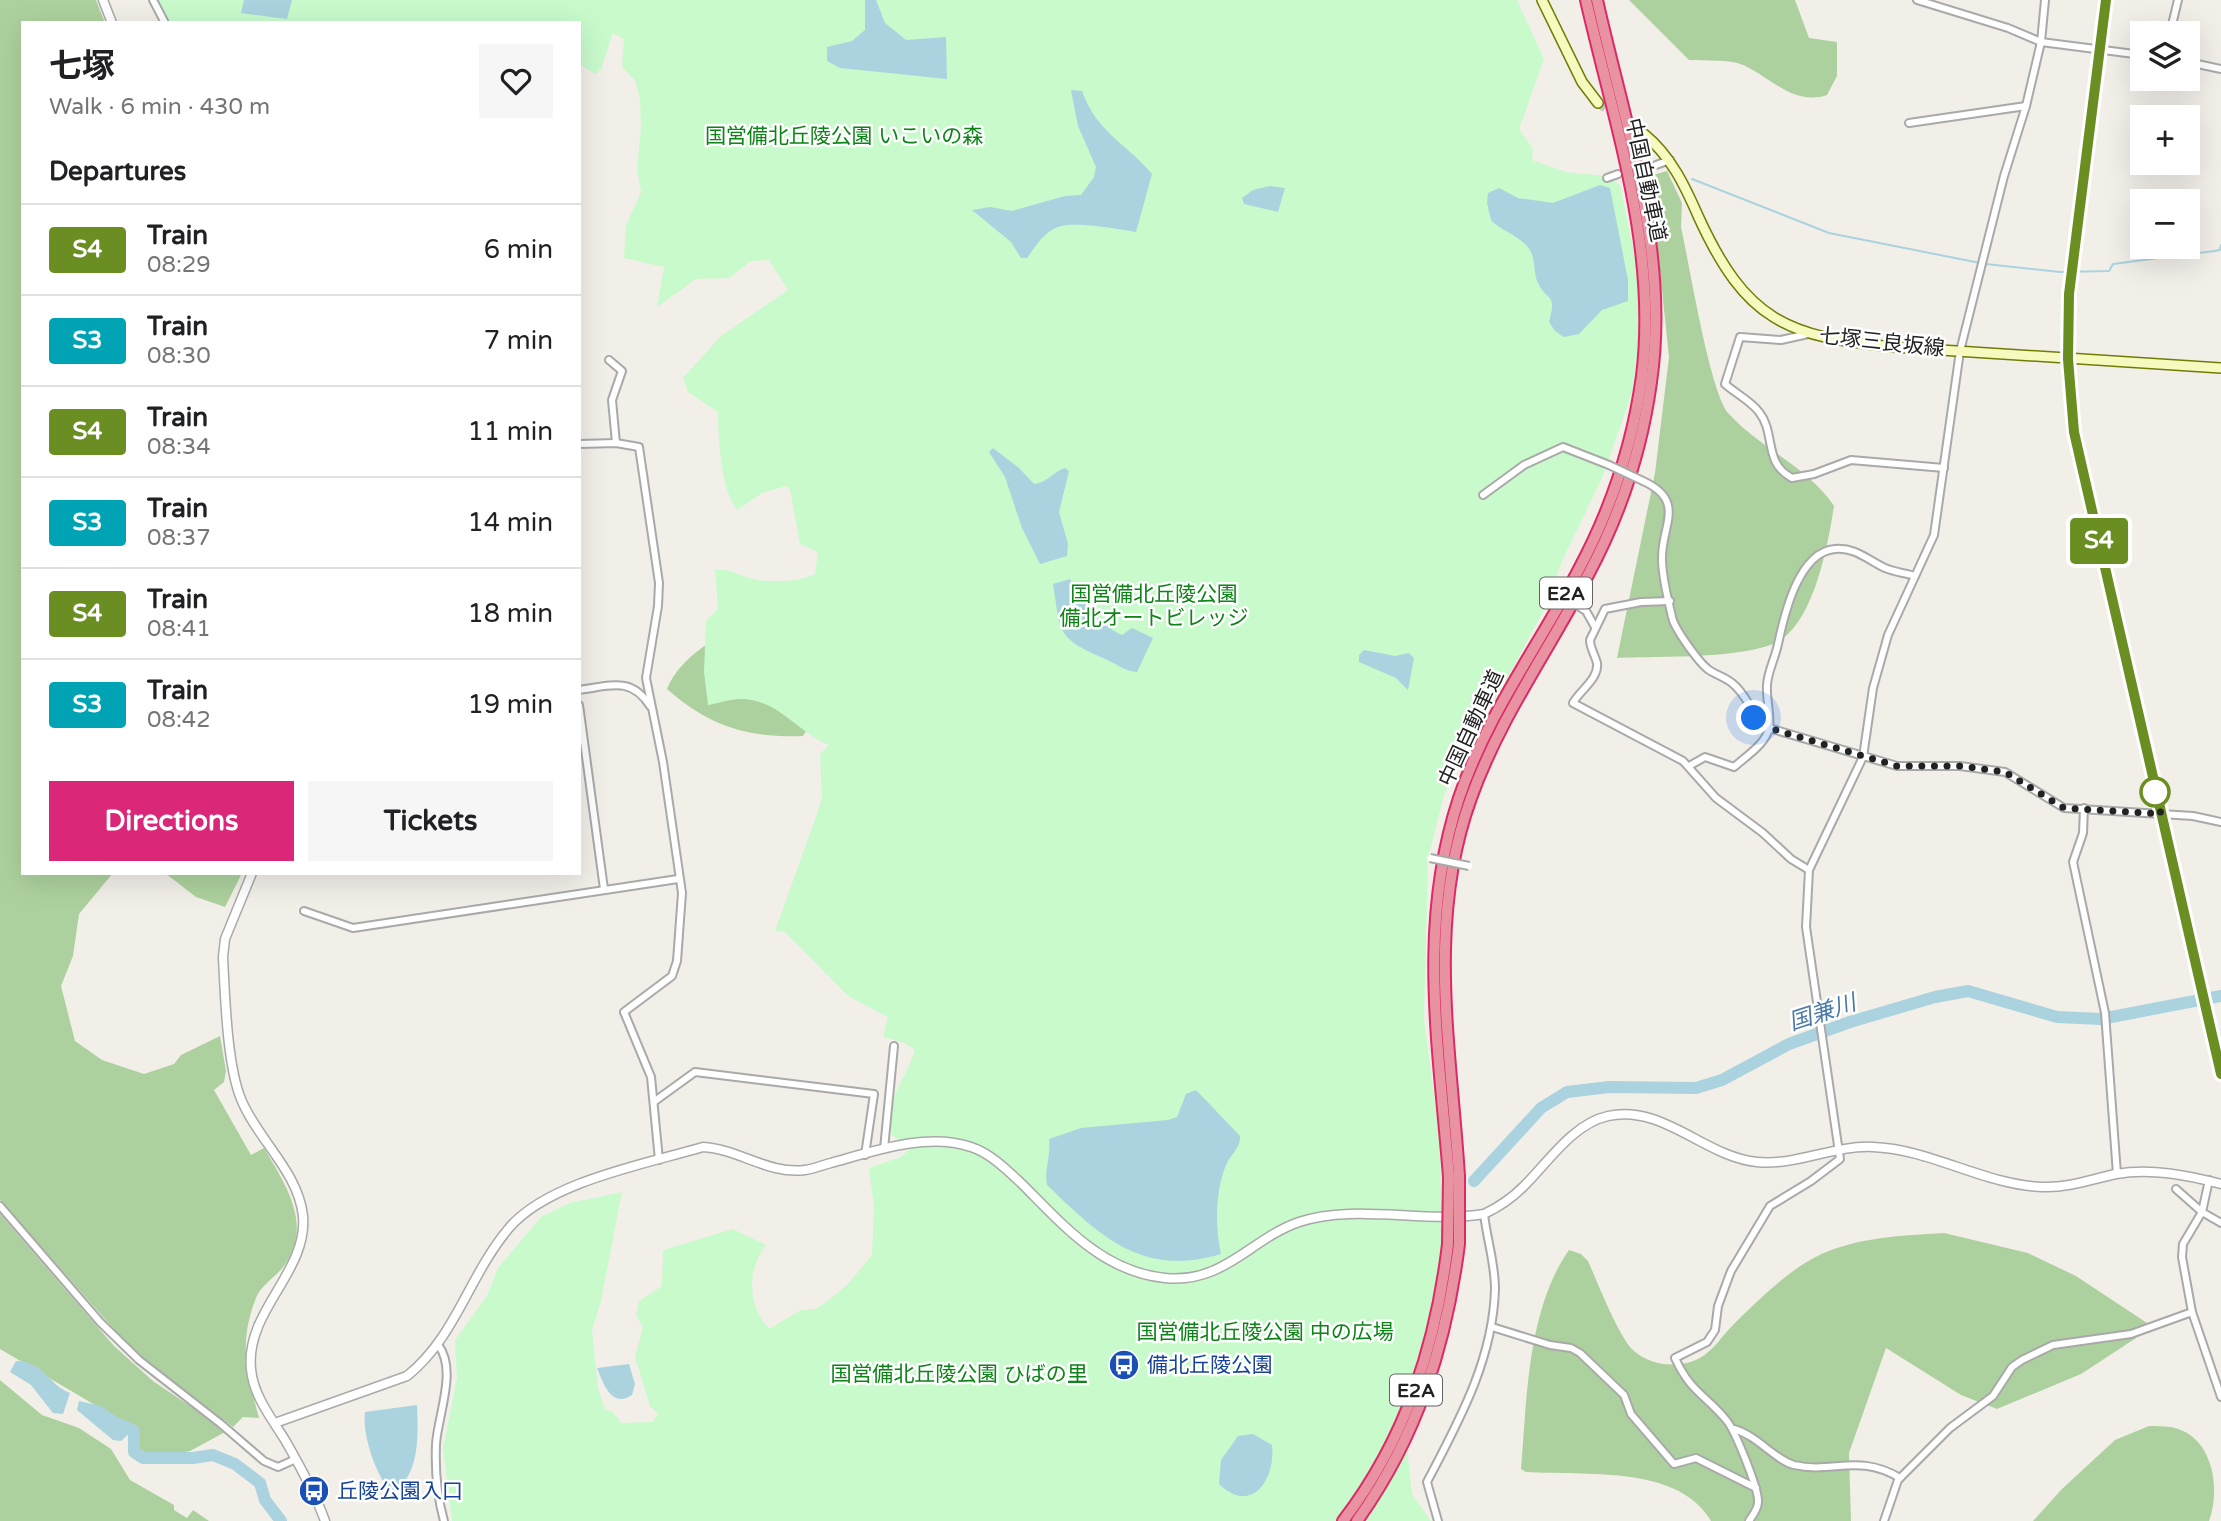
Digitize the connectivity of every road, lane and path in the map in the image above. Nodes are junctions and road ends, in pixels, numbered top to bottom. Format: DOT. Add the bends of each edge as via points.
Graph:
graph roads {
  1 [pos="103,0"];
  2 [pos="153,0"];
  3 [pos="1542,0"];
  4 [pos="1586,0"];
  5 [pos="1597,0"];
  6 [pos="1917,0"];
  7 [pos="2045,0"];
  8 [pos="2178,0"];
  9 [pos="111,21"];
  10 [pos="164,21"];
  11 [pos="2173,21"];
  12 [pos="2041,42"];
  13 [pos="2130,53"];
  14 [pos="2200,65"];
  15 [pos="2221,69"];
  16 [pos="1598,103"];
  17 [pos="2025,106"];
  18 [pos="1909,124"];
  19 [pos="1644,134"];
  20 [pos="1670,160"];
  21 [pos="1656,165"];
  22 [pos="1618,174"];
  23 [pos="1607,178"];
  24 [pos="1808,334"];
  25 [pos="1960,351"];
  26 [pos="609,360"];
  27 [pos="2221,368"];
  28 [pos="616,443"];
  29 [pos="581,444"];
  30 [pos="1944,468"];
  31 [pos="1483,495"];
  32 [pos="1916,576"];
  33 [pos="1552,590"];
  34 [pos="1670,601"];
  35 [pos="1595,627"];
  36 [pos="581,690"];
  37 [pos="651,707"];
  38 [pos="581,720"];
  39 [pos="1769,728"];
  40 [pos="1863,757"];
  41 [pos="1689,766"];
  42 [pos="2084,808"];
  43 [pos="2221,821"];
  44 [pos="1430,858"];
  45 [pos="1469,866"];
  46 [pos="1809,870"];
  47 [pos="251,875"];
  48 [pos="678,879"];
  49 [pos="604,889"];
  50 [pos="304,911"];
  51 [pos="894,1046"];
  52 [pos="655,1101"];
  53 [pos="884,1149"];
  54 [pos="1840,1149"];
  55 [pos="865,1154"];
  56 [pos="659,1160"];
  57 [pos="2117,1174"];
  58 [pos="1454,1176"];
  59 [pos="2209,1180"];
  60 [pos="2221,1184"];
  61 [pos="2176,1189"];
  62 [pos="0,1206"];
  63 [pos="2202,1212"];
  64 [pos="1484,1214"];
  65 [pos="2221,1223"];
  66 [pos="1454,1244"];
  67 [pos="2192,1312"];
  68 [pos="1492,1327"];
  69 [pos="439,1346"];
  70 [pos="2221,1397"];
  71 [pos="275,1423"];
  72 [pos="1732,1428"];
  73 [pos="296,1459"];
  74 [pos="1900,1478"];
  75 [pos="1757,1489"];
  76 [pos="325,1521"];
  77 [pos="444,1521"];
  78 [pos="1343,1521"];
  79 [pos="1357,1521"];
  80 [pos="1438,1521"];
  81 [pos="1749,1521"];
  82 [pos="1884,1521"];
  1 -- 9 [label="street"];
  2 -- 10 [label="street"];
  3 -- 16 [label="main road" via="1581,82"];
  4 -- 58 [label="highway, 中国自動車道 / E2A" via="1640,243 1645,299 1643,366 1630,442 1604,517 1580,568 1494,715 1459,798 1449,836 1437,902 1432,971"];
  5 -- 58 [label="highway, 中国自動車道 / E2A" via="1651,241 1656,312 1652,380 1639,446 1613,521 1590,573 1503,721 1459,836 1442,971"];
  6 -- 12 [label="street"];
  7 -- 12 [label="street"];
  8 -- 11 [label="street"];
  12 -- 13 [label="street"];
  12 -- 17 [label="street"];
  14 -- 15 [label="street"];
  17 -- 18 [label="street"];
  17 -- 25 [label="street"];
  19 -- 20 [label="main road, 七塚三良坂線"];
  20 -- 21 [label="street"];
  20 -- 24 [label="main road, 七塚三良坂線" via="1734,281 1767,312"];
  22 -- 23 [label="street"];
  24 -- 25 [label="main road, 七塚三良坂線" via="1845,342"];
  24 -- 30 [label="street" via="1781,340 1740,337 1725,384 1761,414 1771,454 1781,471 1792,478 1851,460"];
  25 -- 27 [label="main road, 七塚三良坂線"];
  25 -- 30 [label="street"];
  26 -- 28 [label="street" via="622,371 612,400"];
  28 -- 29 [label="street"];
  28 -- 37 [label="street" via="639,447 657,566 658,606 646,678"];
  30 -- 32 [label="street" via="1934,535"];
  31 -- 34 [label="street, bridge" via="1524,465 1563,447 1656,488 1668,503 1670,523 1662,558"];
  32 -- 39 [label="street" via="1886,568 1855,551 1836,549 1811,565 1787,600 1782,618 1768,675"];
  32 -- 40 [label="street" via="1888,635"];
  33 -- 35 [label="street, bridge" via="1586,611"];
  34 -- 35 [label="street" via="1605,609"];
  34 -- 39 [label="street" via="1672,619 1700,662 1733,683 1754,718"];
  35 -- 41 [label="street" via="1590,644 1597,668 1573,703"];
  36 -- 37 [label="street" via="627,685 642,693"];
  37 -- 48 [label="street"];
  38 -- 49 [label="street"];
  39 -- 40 [label="street"];
  39 -- 41 [label="street" via="1763,741 1734,767 1705,757"];
  40 -- 42 [label="street" via="1897,766 1991,768 2064,808"];
  40 -- 46 [label="street"];
  41 -- 46 [label="street" via="1716,799"];
  42 -- 43 [label="street"];
  42 -- 57 [label="street" via="2083,833 2073,862 2105,1013"];
  44 -- 45 [label="street, bridge"];
  46 -- 54 [label="street" via="1805,927"];
  47 -- 71 [label="street" via="225,939 223,957 235,1078 241,1099 280,1160 303,1214 298,1246 259,1321 253,1345 251,1369 258,1395"];
  48 -- 49 [label="street"];
  48 -- 52 [label="street" via="682,917 677,967 666,983 624,1012 651,1077"];
  49 -- 50 [label="street" via="353,928"];
  51 -- 53 [label="street"];
  52 -- 55 [label="street" via="695,1072 874,1094"];
  52 -- 56 [label="street"];
  53 -- 55 [label="street"];
  53 -- 64 [label="street" via="945,1141 974,1147 1004,1168 1079,1241 1124,1268 1167,1278 1185,1278 1228,1265 1283,1229 1313,1219"];
  54 -- 57 [label="street" via="1908,1152 2019,1185 2046,1188"];
  54 -- 64 [label="street" via="1794,1160 1757,1162 1736,1159 1660,1122 1606,1116 1569,1140 1505,1204"];
  54 -- 72 [label="street" via="1840,1158 1770,1206 1731,1271 1707,1342 1675,1358 1693,1390"];
  55 -- 56 [label="street" via="808,1170 786,1171 715,1148"];
  56 -- 69 [label="street" via="559,1191 524,1213 495,1249"];
  57 -- 59 [label="street" via="2164,1172"];
  58 -- 66 [label="highway, 中国自動車道 / E2A, bridge"];
  59 -- 60 [label="street"];
  59 -- 63 [label="street"];
  61 -- 63 [label="street"];
  62 -- 73 [label="street" via="139,1360 264,1461 278,1468"];
  63 -- 65 [label="street"];
  63 -- 67 [label="street" via="2183,1244"];
  64 -- 68 [label="street" via="1493,1256"];
  66 -- 78 [label="highway, 中国自動車道 / E2A" via="1413,1398 1375,1475"];
  66 -- 79 [label="highway, 中国自動車道 / E2A" via="1447,1322 1423,1402 1384,1481"];
  67 -- 70 [label="street"];
  67 -- 74 [label="street" via="2131,1334 2053,1345 2022,1360 1993,1396 1950,1428"];
  68 -- 75 [label="street" via="1571,1348 1617,1386 1631,1414 1674,1464 1696,1458"];
  68 -- 80 [label="street" via="1478,1379 1427,1482"];
  69 -- 71 [label="street" via="407,1376"];
  69 -- 77 [label="street" via="447,1363 436,1442"];
  71 -- 73 [label="street"];
  72 -- 74 [label="street" via="1767,1445 1790,1464 1856,1463 1885,1469"];
  72 -- 75 [label="street"];
  73 -- 76 [label="street"];
  74 -- 82 [label="street"];
  75 -- 81 [label="street" via="1757,1509"];
}
